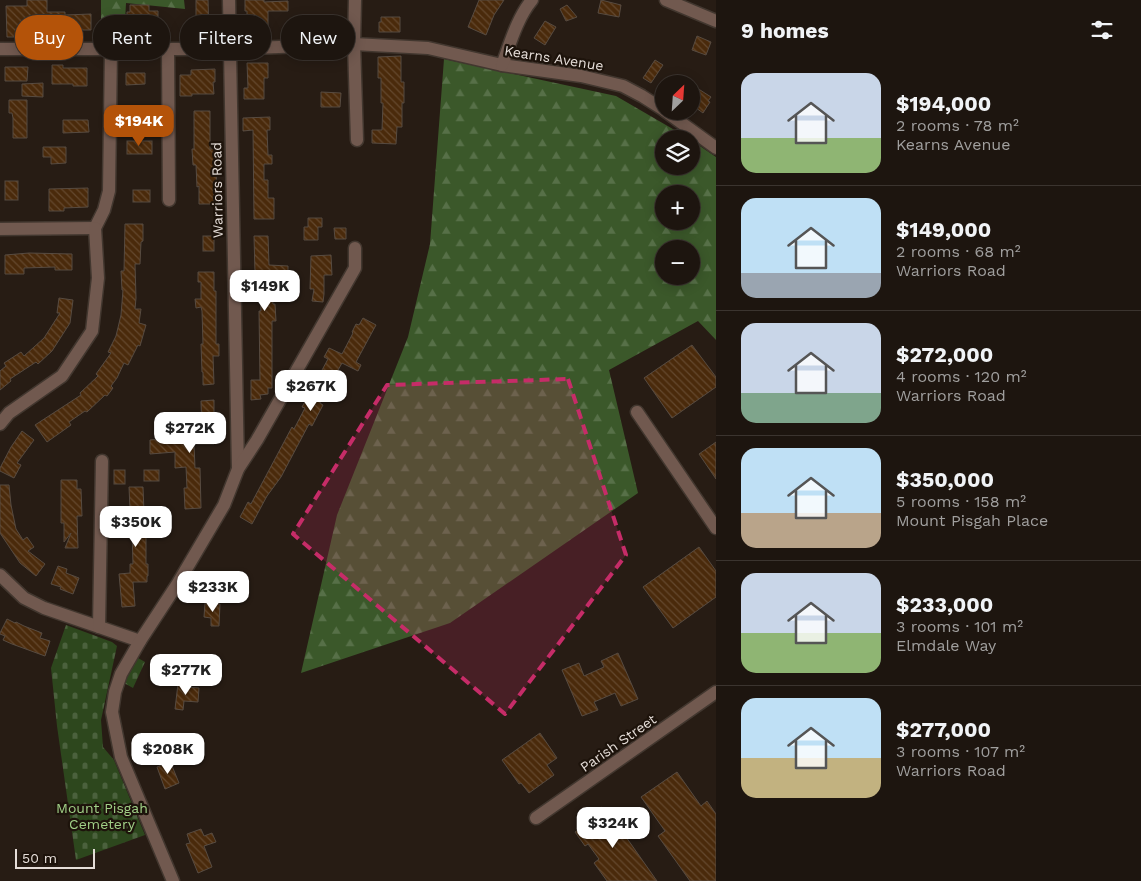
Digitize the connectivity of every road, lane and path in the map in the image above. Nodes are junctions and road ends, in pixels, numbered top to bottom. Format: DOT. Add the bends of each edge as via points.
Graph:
graph roads {
  1 [pos="229,0"];
  2 [pos="355,0"];
  3 [pos="532,0"];
  4 [pos="666,0"];
  5 [pos="229,15"];
  6 [pos="355,15"];
  7 [pos="716,21"];
  8 [pos="355,44"];
  9 [pos="0,49"];
  10 [pos="93,49"];
  11 [pos="111,60"];
  12 [pos="168,60"];
  13 [pos="230,60"];
  14 [pos="354,60"];
  15 [pos="502,65"];
  16 [pos="655,105"];
  17 [pos="677,120"];
  18 [pos="357,140"];
  19 [pos="716,148"];
  20 [pos="169,200"];
  21 [pos="95,228"];
  22 [pos="0,229"];
  23 [pos="355,248"];
  24 [pos="637,412"];
  25 [pos="0,424"];
  26 [pos="102,461"];
  27 [pos="238,469"];
  28 [pos="716,528"];
  29 [pos="0,576"];
  30 [pos="100,626"];
  31 [pos="140,641"];
  32 [pos="716,692"];
  33 [pos="536,818"];
  34 [pos="173,881"];
  1 -- 5 [label="street, Warriors Road"];
  2 -- 6 [label="street"];
  3 -- 15 [label="street" via="526,6"];
  4 -- 7 [label="street"];
  8 -- 15 [label="street, Kearns Avenue" via="428,48"];
  9 -- 10 [label="street, Kearns Avenue"];
  11 -- 21 [label="street" via="109,191"];
  12 -- 20 [label="street"];
  13 -- 27 [label="street, Warriors Road"];
  14 -- 18 [label="street"];
  15 -- 16 [label="street, Kearns Avenue" via="581,76 623,86"];
  17 -- 19 [label="street, Kearns Avenue"];
  21 -- 22 [label="street"];
  21 -- 25 [label="street" via="98,278 92,332 62,376 9,413"];
  23 -- 27 [label="street" via="355,268"];
  24 -- 28 [label="street"];
  26 -- 30 [label="street"];
  27 -- 31 [label="street" via="224,505"];
  29 -- 30 [label="street" via="24,598"];
  30 -- 31 [label="street"];
  31 -- 34 [label="street" via="121,674 112,712 121,757"];
  32 -- 33 [label="street, Parish Street"];
}
